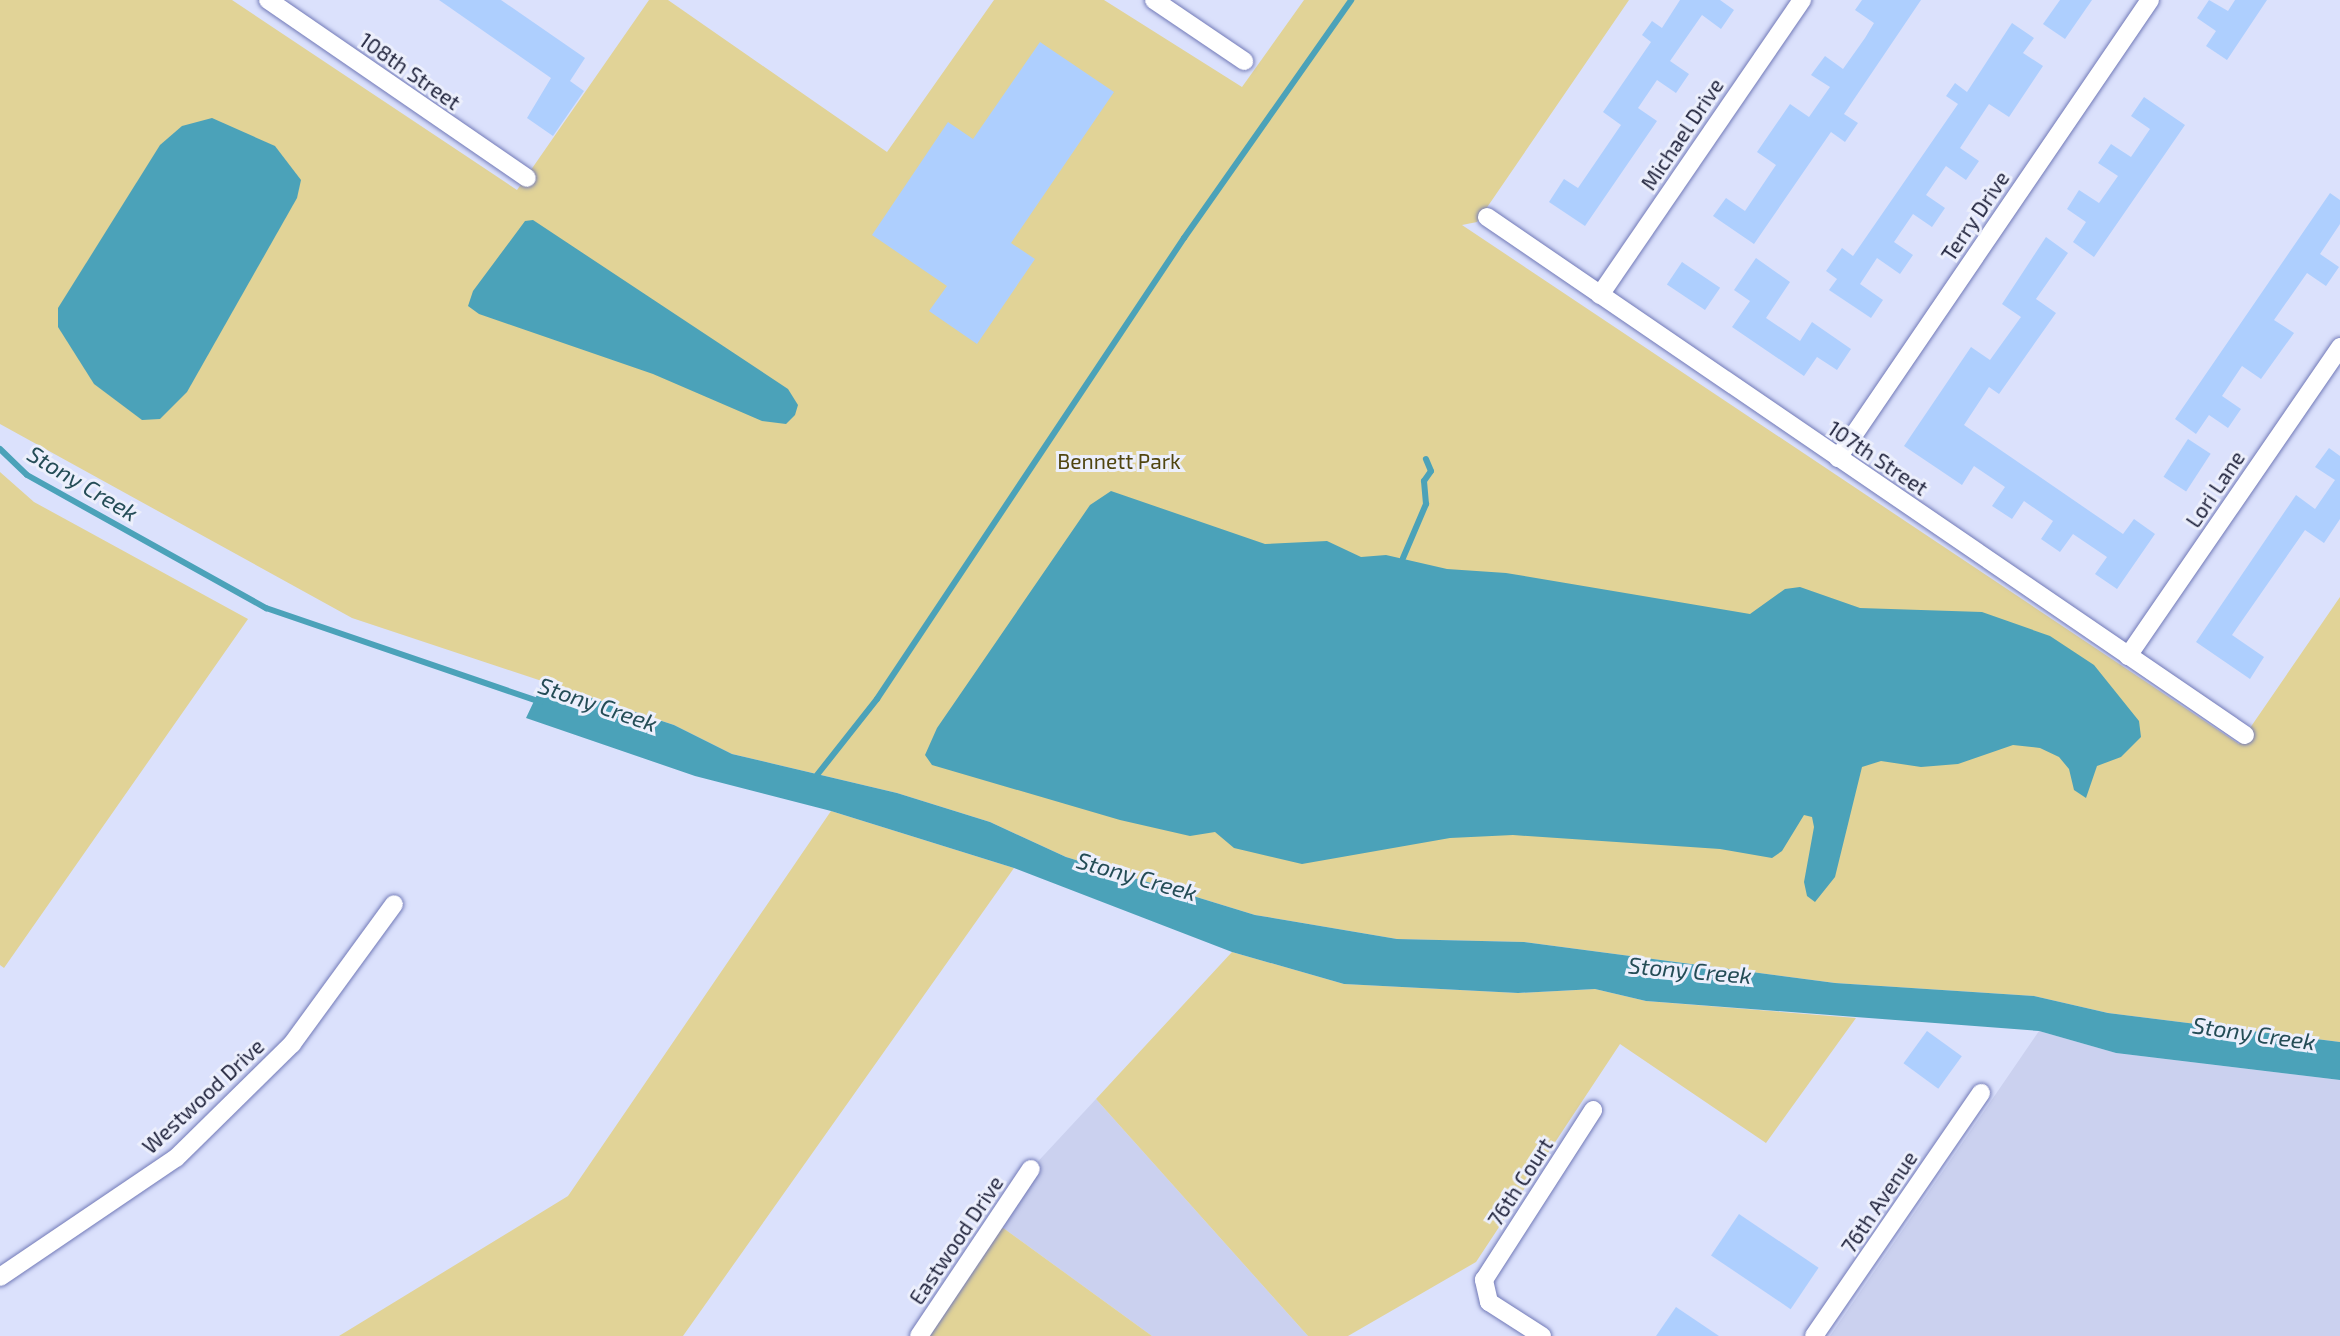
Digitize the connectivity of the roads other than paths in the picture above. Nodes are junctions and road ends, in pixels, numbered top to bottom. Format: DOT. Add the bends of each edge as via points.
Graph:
graph roads {
  1 [pos="268,0"];
  2 [pos="1154,0"];
  3 [pos="1802,0"];
  4 [pos="2150,0"];
  5 [pos="1244,61"];
  6 [pos="527,178"];
  7 [pos="1486,217"];
  8 [pos="1600,295"];
  9 [pos="2340,347"];
  10 [pos="1838,458"];
  11 [pos="2128,656"];
  12 [pos="2245,736"];
  13 [pos="394,904"];
  14 [pos="1981,1093"];
  15 [pos="1593,1110"];
  16 [pos="1031,1169"];
  17 [pos="0,1277"];
  18 [pos="919,1336"];
  19 [pos="1542,1336"];
  20 [pos="1814,1336"];
  1 -- 6 [label="street, 108th Street"];
  2 -- 5 [label="street"];
  3 -- 8 [label="street, Michael Drive"];
  4 -- 10 [label="street, Terry Drive"];
  7 -- 8 [label="street, 107th Street"];
  8 -- 10 [label="street, 107th Street"];
  9 -- 11 [label="street, Lori Lane"];
  10 -- 11 [label="street, 107th Street"];
  11 -- 12 [label="street, 107th Street"];
  13 -- 17 [label="street, Westwood Drive" via="292,1044 176,1158"];
  14 -- 20 [label="street, 76th Avenue"];
  15 -- 19 [label="street, 76th Court" via="1484,1280 1489,1302"];
  16 -- 18 [label="street, Eastwood Drive"];
}
